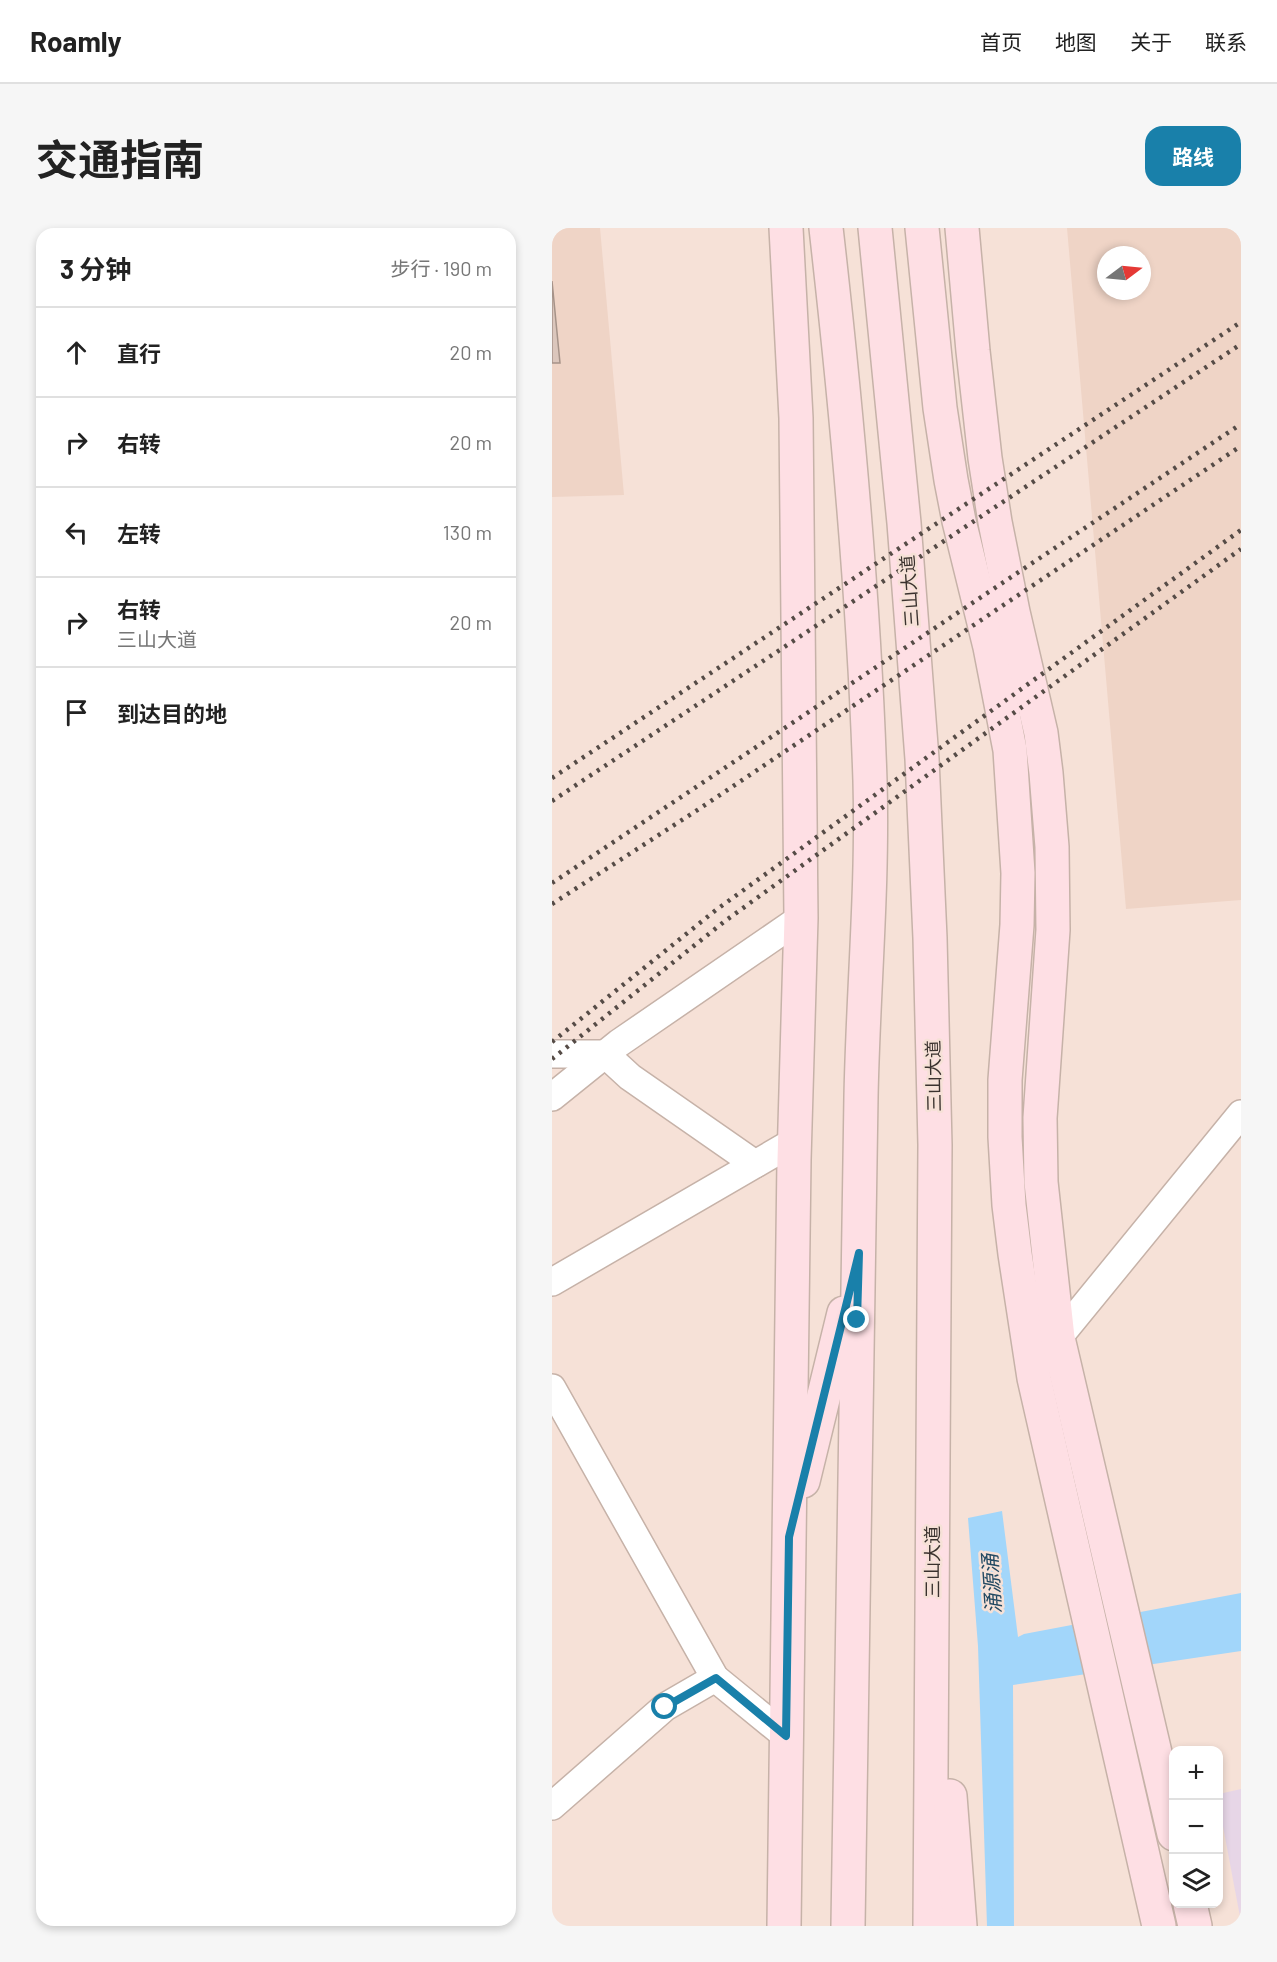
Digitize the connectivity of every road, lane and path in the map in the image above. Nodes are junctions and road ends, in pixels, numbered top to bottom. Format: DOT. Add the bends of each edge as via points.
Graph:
graph roads {
  1 [pos="786,228"];
  2 [pos="826,228"];
  3 [pos="875,228"];
  4 [pos="922,228"];
  5 [pos="962,228"];
  6 [pos="801,918"];
  7 [pos="552,1054"];
  8 [pos="605,1054"];
  9 [pos="552,1097"];
  10 [pos="1241,1114"];
  11 [pos="795,1141"];
  12 [pos="755,1164"];
  13 [pos="859,1253"];
  14 [pos="552,1282"];
  15 [pos="1058,1338"];
  16 [pos="552,1388"];
  17 [pos="789,1537"];
  18 [pos="932,1618"];
  19 [pos="716,1678"];
  20 [pos="786,1736"];
  21 [pos="552,1806"];
  22 [pos="1169,1817"];
  23 [pos="1191,1908"];
  24 [pos="784,1926"];
  25 [pos="848,1926"];
  26 [pos="930,1926"];
  27 [pos="960,1926"];
  28 [pos="1159,1926"];
  29 [pos="1195,1926"];
  1 -- 6 [label="main road" via="796,418"];
  2 -- 13 [label="main road" via="854,513 870,784"];
  3 -- 18 [label="main road, 三山大道" via="905,535 922,759 930,938 935,1145"];
  4 -- 28 [label="main road" via="951,480 1010,750 1018,873 1005,1137 1015,1254 1034,1378"];
  5 -- 15 [label="main road" via="995,522 1041,733 1046,773 1053,930 1040,1118 1041,1182"];
  6 -- 8 [label="street"];
  6 -- 11 [label="main road"];
  7 -- 8 [label="street"];
  8 -- 9 [label="street"];
  8 -- 12 [label="street" via="630,1077"];
  10 -- 15 [label="street"];
  11 -- 12 [label="street"];
  11 -- 17 [label="main road"];
  12 -- 14 [label="street"];
  13 -- 17 [label="main road"];
  13 -- 25 [label="main road"];
  15 -- 22 [label="main road"];
  16 -- 19 [label="street"];
  17 -- 20 [label="main road"];
  18 -- 26 [label="main road, 三山大道"];
  18 -- 27 [label="main road"];
  19 -- 20 [label="street"];
  19 -- 21 [label="street" via="665,1707"];
  20 -- 24 [label="main road"];
  23 -- 29 [label="main road"];
}
